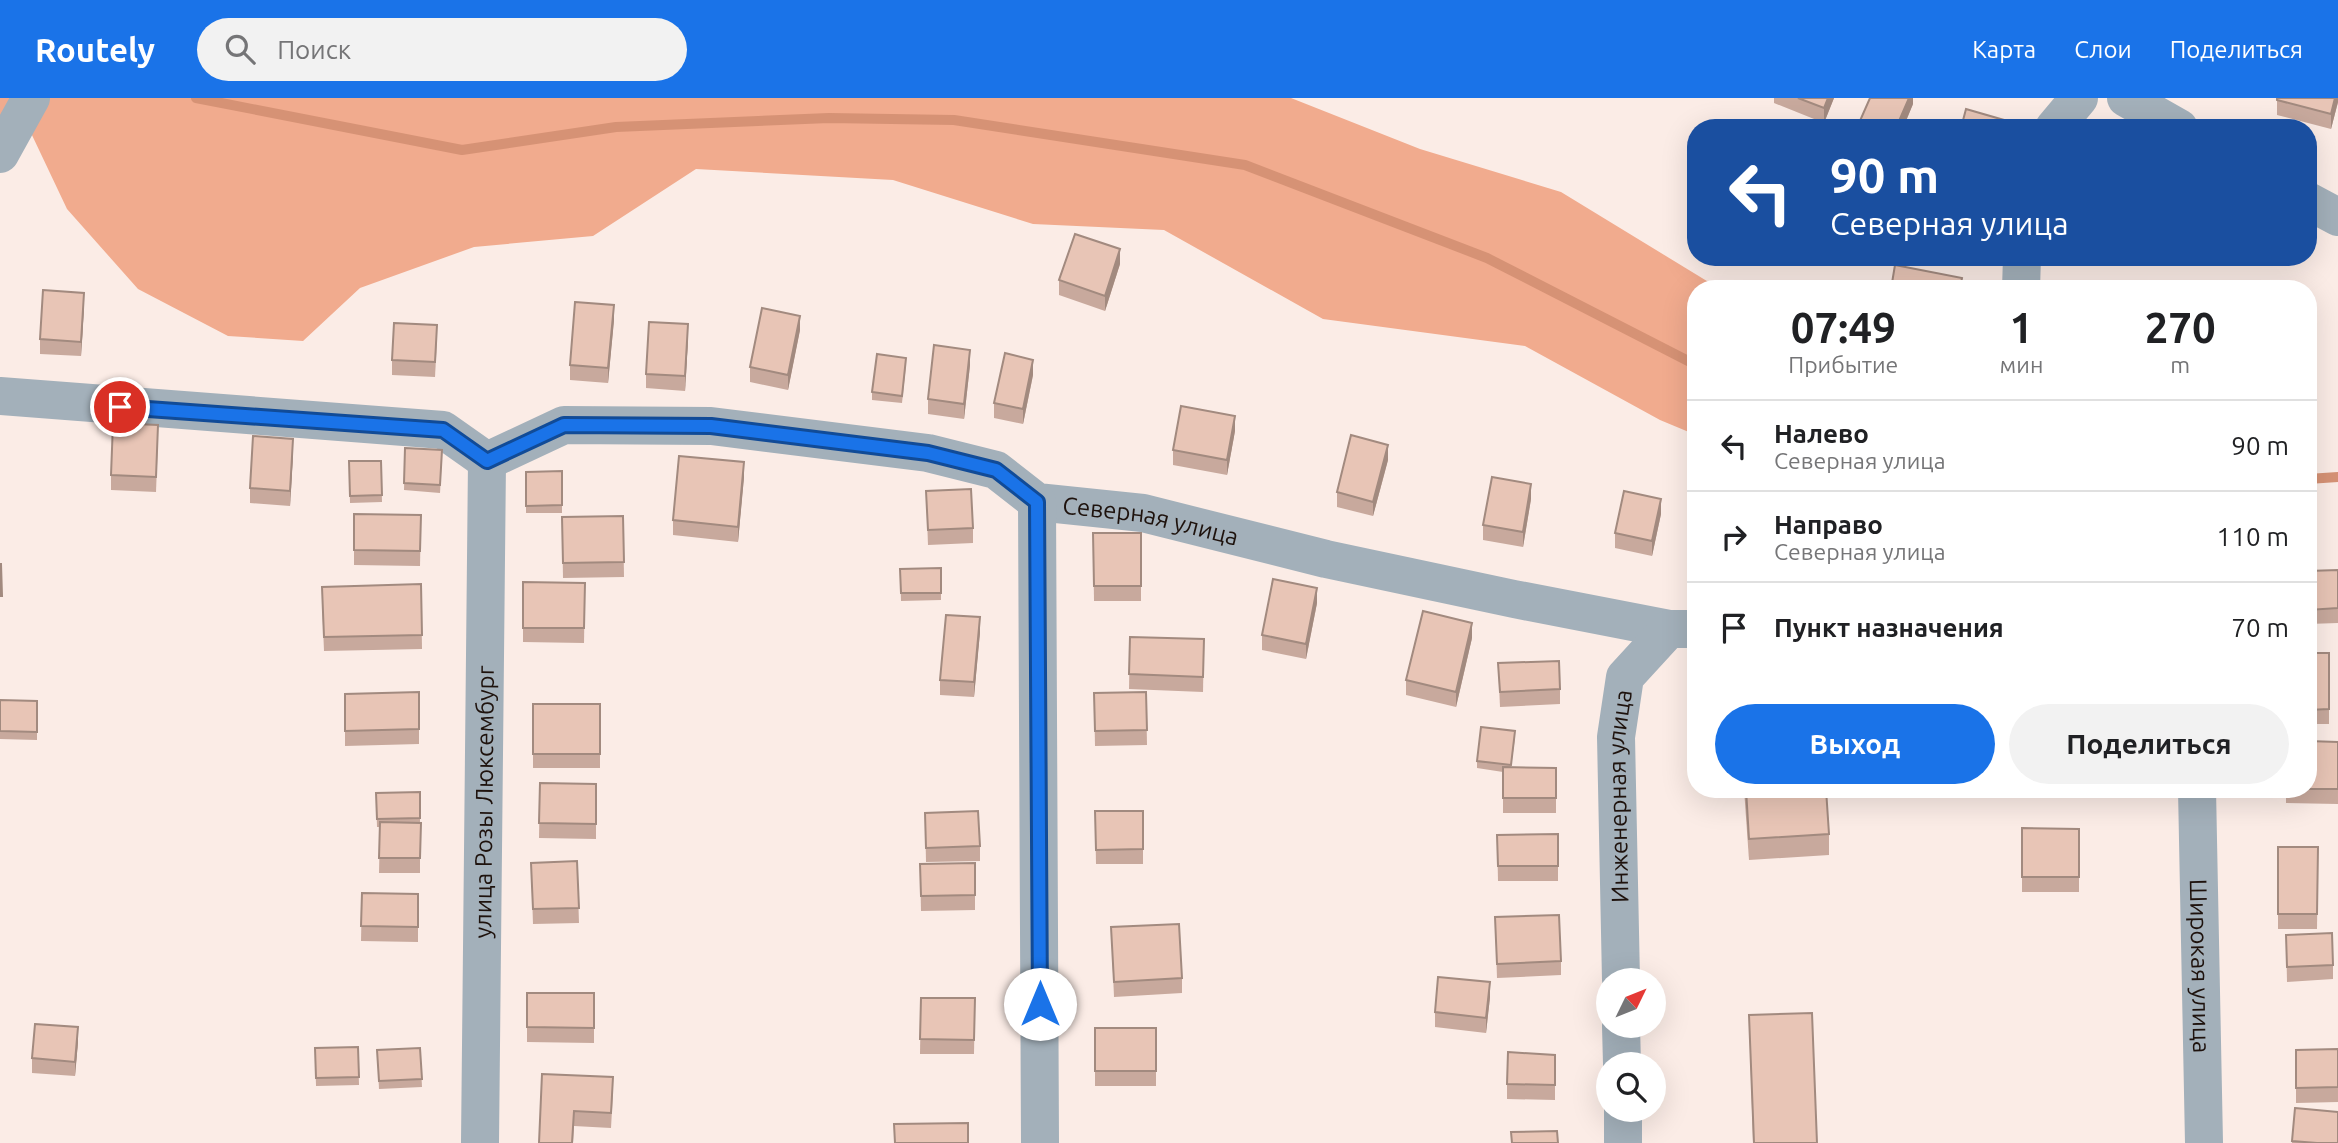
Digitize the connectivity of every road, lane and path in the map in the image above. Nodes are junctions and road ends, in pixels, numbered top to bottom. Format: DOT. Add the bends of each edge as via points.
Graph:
graph roads {
  1 [pos="2079,98"];
  2 [pos="2126,98"];
  3 [pos="27,106"];
  4 [pos="2062,119"];
  5 [pos="2163,119"];
  6 [pos="0,154"];
  7 [pos="2317,206"];
  8 [pos="2338,217"];
  9 [pos="0,396"];
  10 [pos="487,461"];
  11 [pos="1037,502"];
  12 [pos="1682,629"];
  13 [pos="2197,798"];
  14 [pos="1621,968"];
  15 [pos="1623,1122"];
  16 [pos="480,1143"];
  17 [pos="1040,1143"];
  18 [pos="1623,1143"];
  19 [pos="2203,1143"];
  1 -- 4 [label="street"];
  2 -- 5 [label="street"];
  3 -- 6 [label="street"];
  7 -- 8 [label="street"];
  9 -- 10 [label="street" via="443,430"];
  10 -- 11 [label="street, Северная улица" via="564,425 711,426 928,453 996,470"];
  10 -- 16 [label="street, улица Розы Люксембург"];
  11 -- 12 [label="street, Северная улица" via="1143,513 1326,559"];
  11 -- 17 [label="street"];
  12 -- 14 [label="street, Инженерная улица" via="1625,677 1616,737"];
  13 -- 19 [label="street, Широкая улица"];
  15 -- 18 [label="street"];
}
